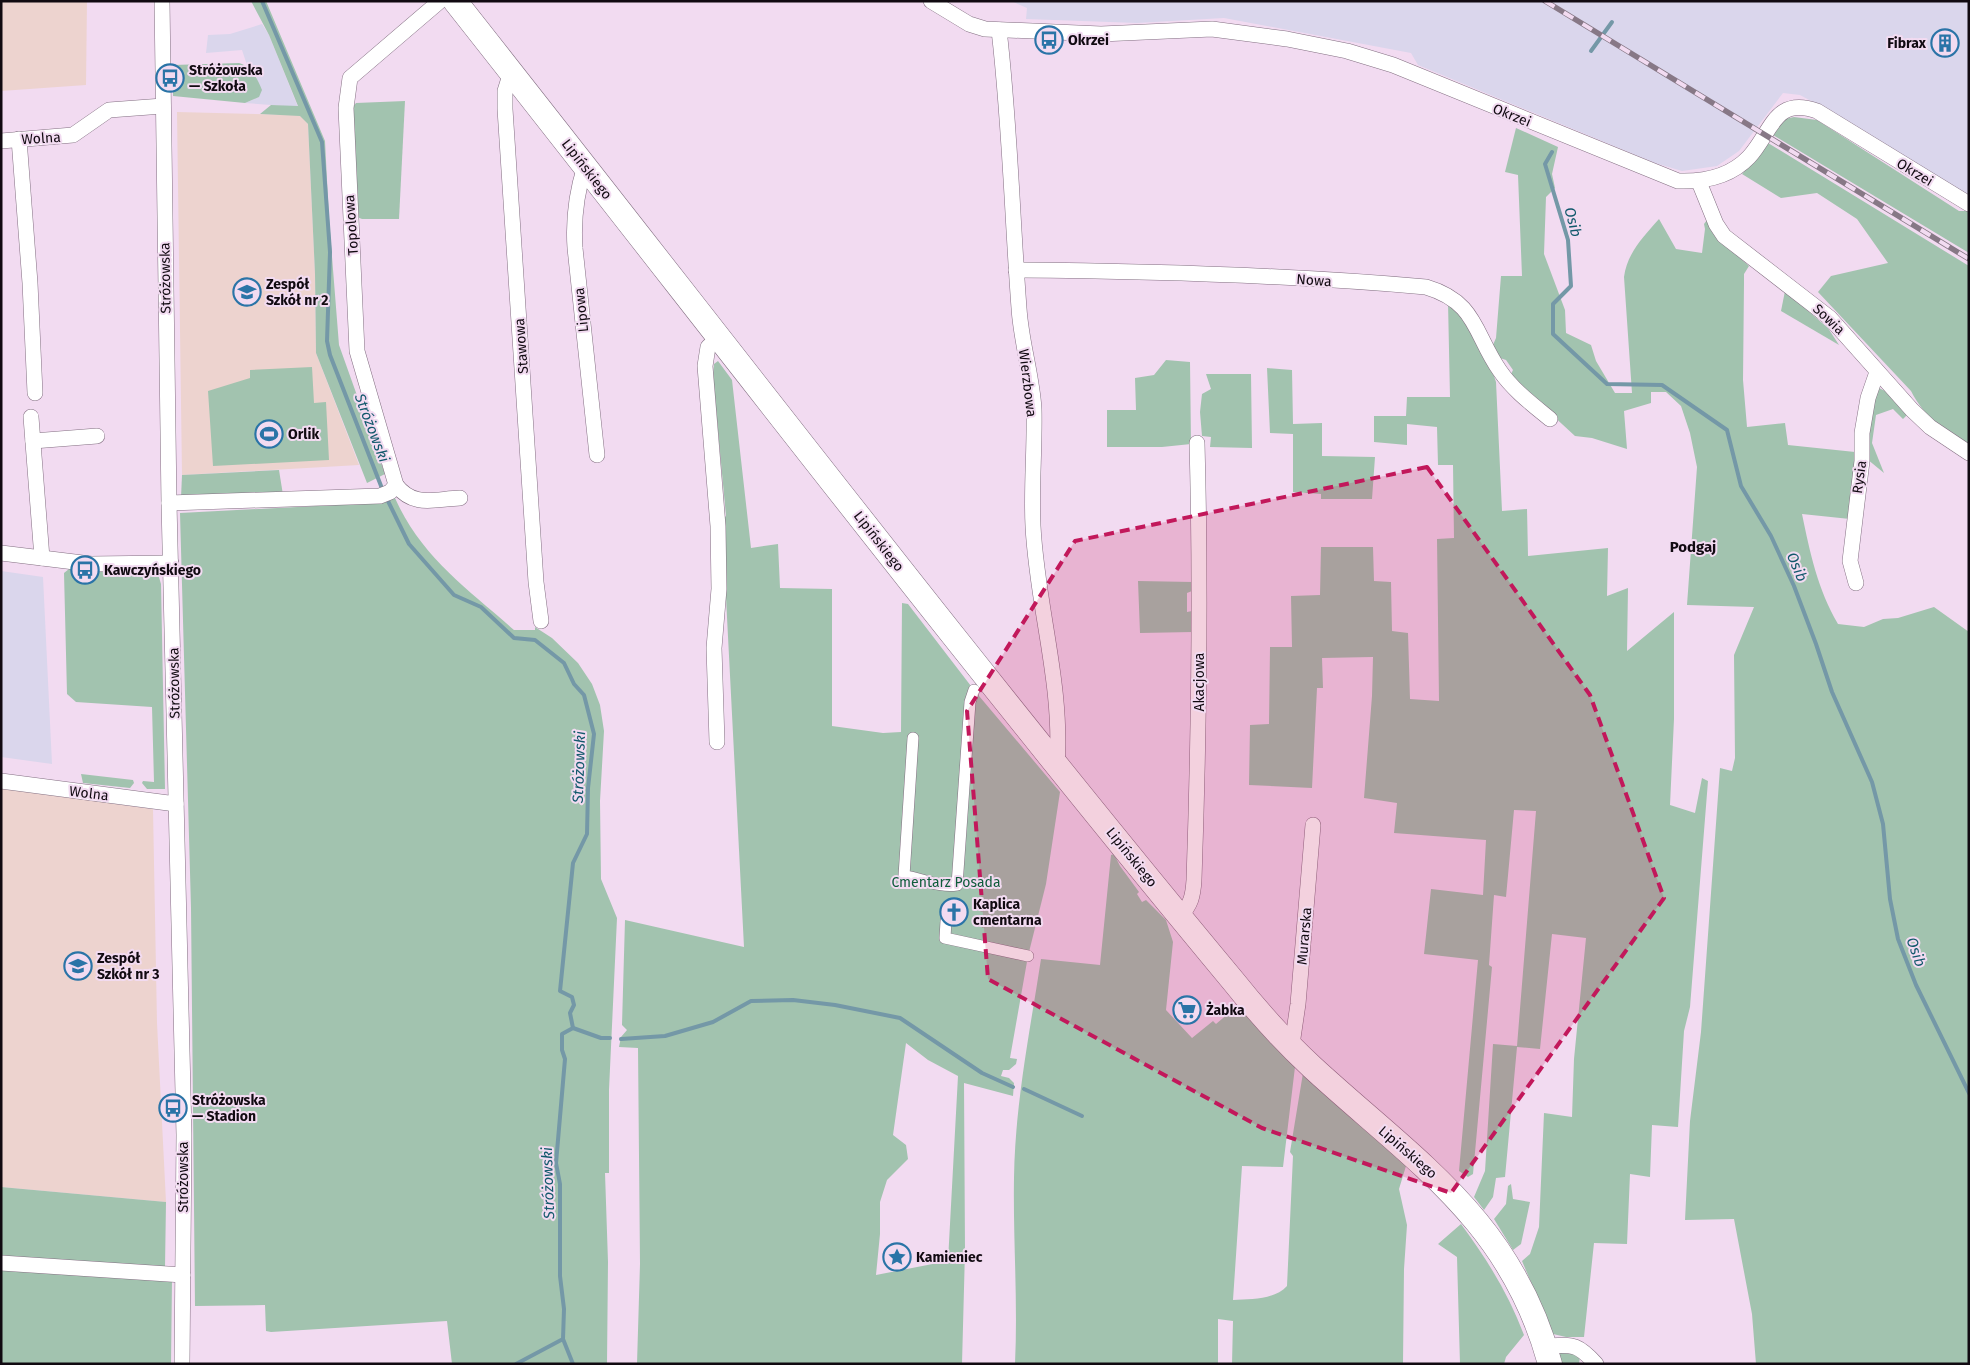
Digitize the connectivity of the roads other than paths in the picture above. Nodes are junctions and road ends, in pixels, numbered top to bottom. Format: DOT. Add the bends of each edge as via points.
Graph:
graph roads {
  1 [pos="162,1"];
  2 [pos="440,1"];
  3 [pos="455,1"];
  4 [pos="931,1"];
  5 [pos="999,30"];
  6 [pos="511,72"];
  7 [pos="163,106"];
  8 [pos="19,140"];
  9 [pos="1,141"];
  10 [pos="585,166"];
  11 [pos="1699,182"];
  12 [pos="1969,204"];
  13 [pos="1016,270"];
  14 [pos="719,337"];
  15 [pos="1877,372"];
  16 [pos="35,393"];
  17 [pos="31,417"];
  18 [pos="1550,419"];
  19 [pos="97,436"];
  20 [pos="33,441"];
  21 [pos="1198,444"];
  22 [pos="1969,453"];
  23 [pos="597,455"];
  24 [pos="389,491"];
  25 [pos="460,498"];
  26 [pos="169,503"];
  27 [pos="1,553"];
  28 [pos="42,558"];
  29 [pos="171,563"];
  30 [pos="1856,583"];
  31 [pos="541,621"];
  32 [pos="974,690"];
  33 [pos="913,738"];
  34 [pos="717,742"];
  35 [pos="1058,766"];
  36 [pos="1,781"];
  37 [pos="176,804"];
  38 [pos="1313,825"];
  39 [pos="1180,916"];
  40 [pos="946,922"];
  41 [pos="1028,956"];
  42 [pos="1288,1044"];
  43 [pos="1,1262"];
  44 [pos="183,1275"];
  45 [pos="1547,1355"];
  46 [pos="182,1364"];
  47 [pos="1596,1364"];
  1 -- 7 [label="street, Stróżowska"];
  2 -- 24 [label="street, Topolowa" via="350,78 348,87 349,202 357,351"];
  3 -- 6 [label="main road, Lipińskiego"];
  4 -- 5 [label="street, Okrzei" via="969,24"];
  5 -- 11 [label="street, Okrzei" via="1101,34 1212,29 1287,39 1393,65 1673,179"];
  5 -- 13 [label="street, Wierzbowa"];
  6 -- 10 [label="main road, Lipińskiego"];
  6 -- 31 [label="street, Stawowa" via="505,91"];
  7 -- 8 [label="street, Wolna" via="109,110 73,135"];
  7 -- 26 [label="street, Stróżowska"];
  8 -- 9 [label="street, Wolna"];
  8 -- 16 [label="street"];
  10 -- 14 [label="main road, Lipińskiego"];
  10 -- 23 [label="street, Lipowa" via="574,220 575,248"];
  11 -- 12 [label="street, Okrzei" via="1735,168 1748,157 1784,110 1804,106"];
  11 -- 15 [label="street, Sowia" via="1724,236 1830,318"];
  13 -- 18 [label="street, Nowa" via="1097,270 1304,279 1439,291 1463,308 1500,371"];
  13 -- 35 [label="street, Wierzbowa" via="1022,338 1034,409 1032,526 1055,685 1059,722"];
  14 -- 34 [label="street" via="708,347 705,366 718,526 720,589 714,648"];
  14 -- 35 [label="main road, Lipińskiego"];
  15 -- 22 [label="street, Sowia" via="1930,427"];
  15 -- 30 [label="street, Rysia" via="1868,398 1862,433 1862,461 1850,561"];
  17 -- 20 [label="street"];
  19 -- 20 [label="street"];
  20 -- 28 [label="street"];
  21 -- 39 [label="street, Akacjowa" via="1200,563 1194,895"];
  24 -- 25 [label="street" via="415,501"];
  24 -- 26 [label="street"];
  26 -- 29 [label="street, Stróżowska"];
  27 -- 28 [label="street"];
  28 -- 29 [label="street" via="91,564"];
  29 -- 37 [label="street, Stróżowska"];
  32 -- 33 [label="street" via="970,702 957,885 933,884 904,876"];
  35 -- 39 [label="main road, Lipińskiego"];
  36 -- 37 [label="street, Wolna"];
  37 -- 44 [label="street, Stróżowska" via="184,1135"];
  38 -- 42 [label="street, Murarska" via="1298,1004 1293,1038"];
  39 -- 42 [label="main road, Lipińskiego"];
  40 -- 41 [label="street" via="945,938"];
  42 -- 45 [label="main road, Lipińskiego" via="1440,1180 1471,1213 1513,1272 1532,1311"];
  43 -- 44 [label="street"];
  44 -- 46 [label="street, Stróżowska"];
  45 -- 47 [label="street" via="1564,1344 1581,1349"];
}
